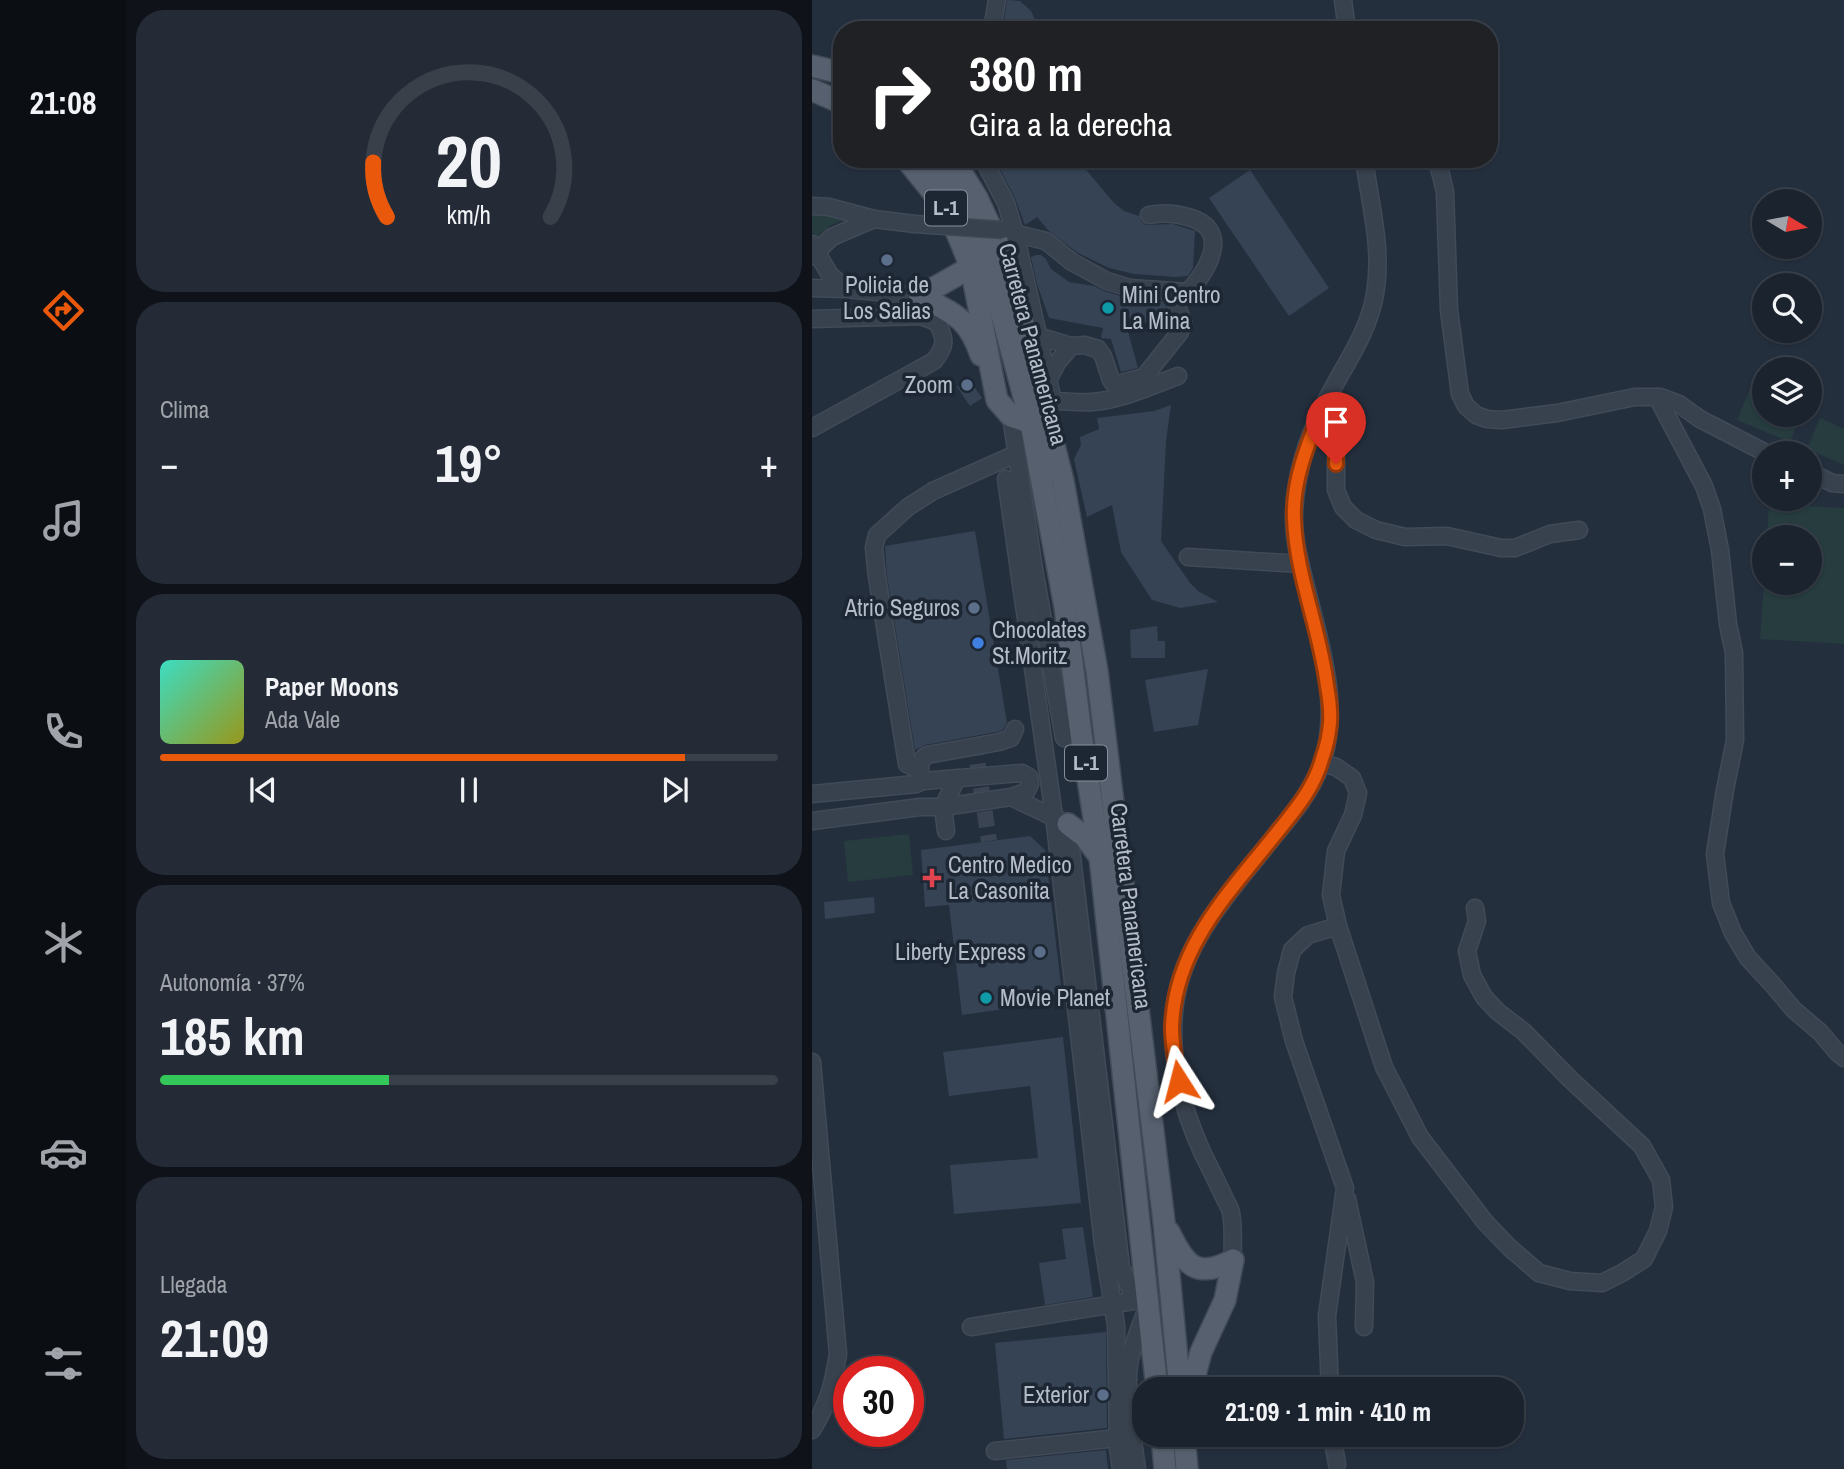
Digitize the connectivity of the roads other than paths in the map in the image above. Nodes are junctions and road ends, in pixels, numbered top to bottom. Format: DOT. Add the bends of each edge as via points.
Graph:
graph roads {
  1 [pos="997,0"];
  2 [pos="1343,0"];
  3 [pos="994,21"];
  4 [pos="1346,21"];
  5 [pos="833,58"];
  6 [pos="812,60"];
  7 [pos="812,66"];
  8 [pos="833,71"];
  9 [pos="812,85"];
  10 [pos="812,90"];
  11 [pos="833,91"];
  12 [pos="833,99"];
  13 [pos="913,168"];
  14 [pos="935,168"];
  15 [pos="959,168"];
  16 [pos="988,168"];
  17 [pos="1365,168"];
  18 [pos="1439,168"];
  19 [pos="812,206"];
  20 [pos="1149,215"];
  21 [pos="874,219"];
  22 [pos="1009,232"];
  23 [pos="813,251"];
  24 [pos="971,267"];
  25 [pos="1174,286"];
  26 [pos="812,288"];
  27 [pos="846,289"];
  28 [pos="920,296"];
  29 [pos="812,319"];
  30 [pos="1038,336"];
  31 [pos="1071,346"];
  32 [pos="1178,376"];
  33 [pos="1050,391"];
  34 [pos="1657,397"];
  35 [pos="1323,406"];
  36 [pos="1013,413"];
  37 [pos="812,428"];
  38 [pos="1752,446"];
  39 [pos="1016,454"];
  40 [pos="1822,478"];
  41 [pos="1006,479"];
  42 [pos="1063,481"];
  43 [pos="1844,484"];
  44 [pos="1579,530"];
  45 [pos="1188,557"];
  46 [pos="1300,564"];
  47 [pos="1016,729"];
  48 [pos="1072,736"];
  49 [pos="1044,748"];
  50 [pos="1322,762"];
  51 [pos="1002,774"];
  52 [pos="919,778"];
  53 [pos="957,778"];
  54 [pos="812,794"];
  55 [pos="1011,797"];
  56 [pos="920,807"];
  57 [pos="943,807"];
  58 [pos="1061,820"];
  59 [pos="812,821"];
  60 [pos="946,831"];
  61 [pos="1100,857"];
  62 [pos="1475,908"];
  63 [pos="1338,926"];
  64 [pos="1117,1006"];
  65 [pos="1090,1011"];
  66 [pos="1844,1058"];
  67 [pos="812,1062"];
  68 [pos="1345,1188"];
  69 [pos="1164,1222"];
  70 [pos="1233,1260"];
  71 [pos="1144,1302"];
  72 [pos="1113,1303"];
  73 [pos="971,1327"];
  74 [pos="1364,1327"];
  75 [pos="1155,1377"];
  76 [pos="1179,1377"];
  77 [pos="1195,1377"];
  78 [pos="1329,1377"];
  79 [pos="812,1430"];
  80 [pos="1125,1437"];
  81 [pos="1163,1447"];
  82 [pos="1185,1447"];
  83 [pos="1190,1447"];
  84 [pos="1334,1447"];
  85 [pos="995,1451"];
  86 [pos="1337,1464"];
  87 [pos="1121,1469"];
  88 [pos="1137,1469"];
  89 [pos="1165,1469"];
  90 [pos="1188,1469"];
  1 -- 3 [label="street"];
  2 -- 4 [label="street"];
  5 -- 6 [label="main road"];
  7 -- 8 [label="main road"];
  9 -- 11 [label="main road"];
  10 -- 12 [label="main road"];
  13 -- 24 [label="main road, L-1" via="948,211"];
  14 -- 36 [label="main road, Carretera Panamericana / L-1" via="967,216 986,256"];
  15 -- 42 [label="main road, Carretera Panamericana / L-1" via="997,241 1018,303"];
  16 -- 22 [label="street" via="1006,203"];
  17 -- 35 [label="street" via="1378,248 1375,297 1358,344"];
  18 -- 34 [label="street" via="1445,192 1449,310 1460,394 1466,406 1476,415 1502,420"];
  19 -- 21 [label="street"];
  20 -- 25 [label="street" via="1165,212 1192,218 1212,233 1214,247 1200,279 1188,292"];
  21 -- 22 [label="street, bridge"];
  21 -- 23 [label="street" via="832,237"];
  22 -- 25 [label="street" via="1046,241 1107,281 1130,288"];
  22 -- 30 [label="street"];
  23 -- 27 [label="street"];
  24 -- 28 [label="main road"];
  24 -- 36 [label="main road, L-1"];
  25 -- 31 [label="street" via="1183,322 1180,332 1143,377 1113,383 1098,349"];
  26 -- 27 [label="street"];
  27 -- 28 [label="street"];
  28 -- 36 [label="main road" via="958,316 975,337"];
  29 -- 37 [label="street" via="921,316 937,323 944,337 943,350 934,362"];
  30 -- 31 [label="street"];
  30 -- 33 [label="street"];
  31 -- 33 [label="street" via="1057,363"];
  32 -- 33 [label="street" via="1129,395 1092,402"];
  33 -- 42 [label="main road"];
  34 -- 38 [label="street" via="1679,404"];
  34 -- 66 [label="street" via="1712,509 1734,653 1735,740 1715,854 1721,903 1748,958"];
  35 -- 44 [label="street" via="1336,442 1336,490 1343,507 1376,530 1515,548 1550,534"];
  35 -- 46 [label="street" via="1307,446 1295,498"];
  36 -- 39 [label="street"];
  36 -- 48 [label="main road, Carretera Panamericana / L-1" via="1065,607"];
  39 -- 48 [label="street" via="1034,569"];
  39 -- 52 [label="street" via="933,491 877,535 877,577 907,764"];
  40 -- 43 [label="street"];
  41 -- 49 [label="street"];
  42 -- 69 [label="main road, Carretera Panamericana / L-1" via="1097,671"];
  45 -- 46 [label="street"];
  46 -- 50 [label="street" via="1328,694 1330,722"];
  47 -- 52 [label="street" via="1012,738 999,743 927,755 922,758"];
  48 -- 49 [label="street"];
  48 -- 61 [label="main road, Carretera Panamericana / L-1"];
  49 -- 51 [label="street" via="1027,765"];
  49 -- 58 [label="street"];
  50 -- 63 [label="street" via="1352,778 1358,793 1336,851 1331,895"];
  50 -- 70 [label="street" via="1307,795 1213,914 1188,956 1175,1004 1172,1029 1179,1081 1186,1111 1231,1213"];
  51 -- 53 [label="street"];
  51 -- 55 [label="street" via="1029,777 1026,792"];
  52 -- 53 [label="street"];
  52 -- 54 [label="street"];
  52 -- 56 [label="street" via="913,792"];
  53 -- 57 [label="street"];
  55 -- 57 [label="street"];
  55 -- 58 [label="street"];
  56 -- 57 [label="street"];
  56 -- 59 [label="street"];
  57 -- 60 [label="street"];
  58 -- 61 [label="main road"];
  58 -- 65 [label="street"];
  58 -- 72 [label="street" via="1103,1244"];
  61 -- 64 [label="main road, Carretera Panamericana / L-1"];
  62 -- 63 [label="street" via="1467,951 1472,975 1484,997 1642,1146 1661,1180 1664,1207 1644,1259 1602,1283 1539,1273 1485,1222 1420,1137 1384,1067"];
  63 -- 68 [label="street" via="1308,935 1292,950 1283,997"];
  64 -- 65 [label="street"];
  64 -- 71 [label="main road, Carretera Panamericana / L-1"];
  65 -- 71 [label="street" via="1121,1267 1132,1291"];
  67 -- 79 [label="street" via="838,1354 824,1412"];
  68 -- 74 [label="street" via="1365,1282"];
  68 -- 78 [label="street" via="1327,1316"];
  69 -- 70 [label="main road, L-1" via="1188,1265 1214,1268"];
  69 -- 76 [label="main road, Carretera Panamericana / L-1"];
  70 -- 77 [label="main road" via="1225,1300 1201,1352"];
  71 -- 72 [label="street"];
  71 -- 75 [label="main road, Carretera Panamericana / L-1"];
  71 -- 80 [label="street" via="1129,1368"];
  72 -- 73 [label="street"];
  72 -- 80 [label="street"];
  80 -- 85 [label="street"];
  80 -- 87 [label="street"];
  80 -- 88 [label="street"];
  81 -- 89 [label="main road"];
  82 -- 90 [label="main road"];
  83 -- 90 [label="main road"];
  84 -- 86 [label="street"];
}
